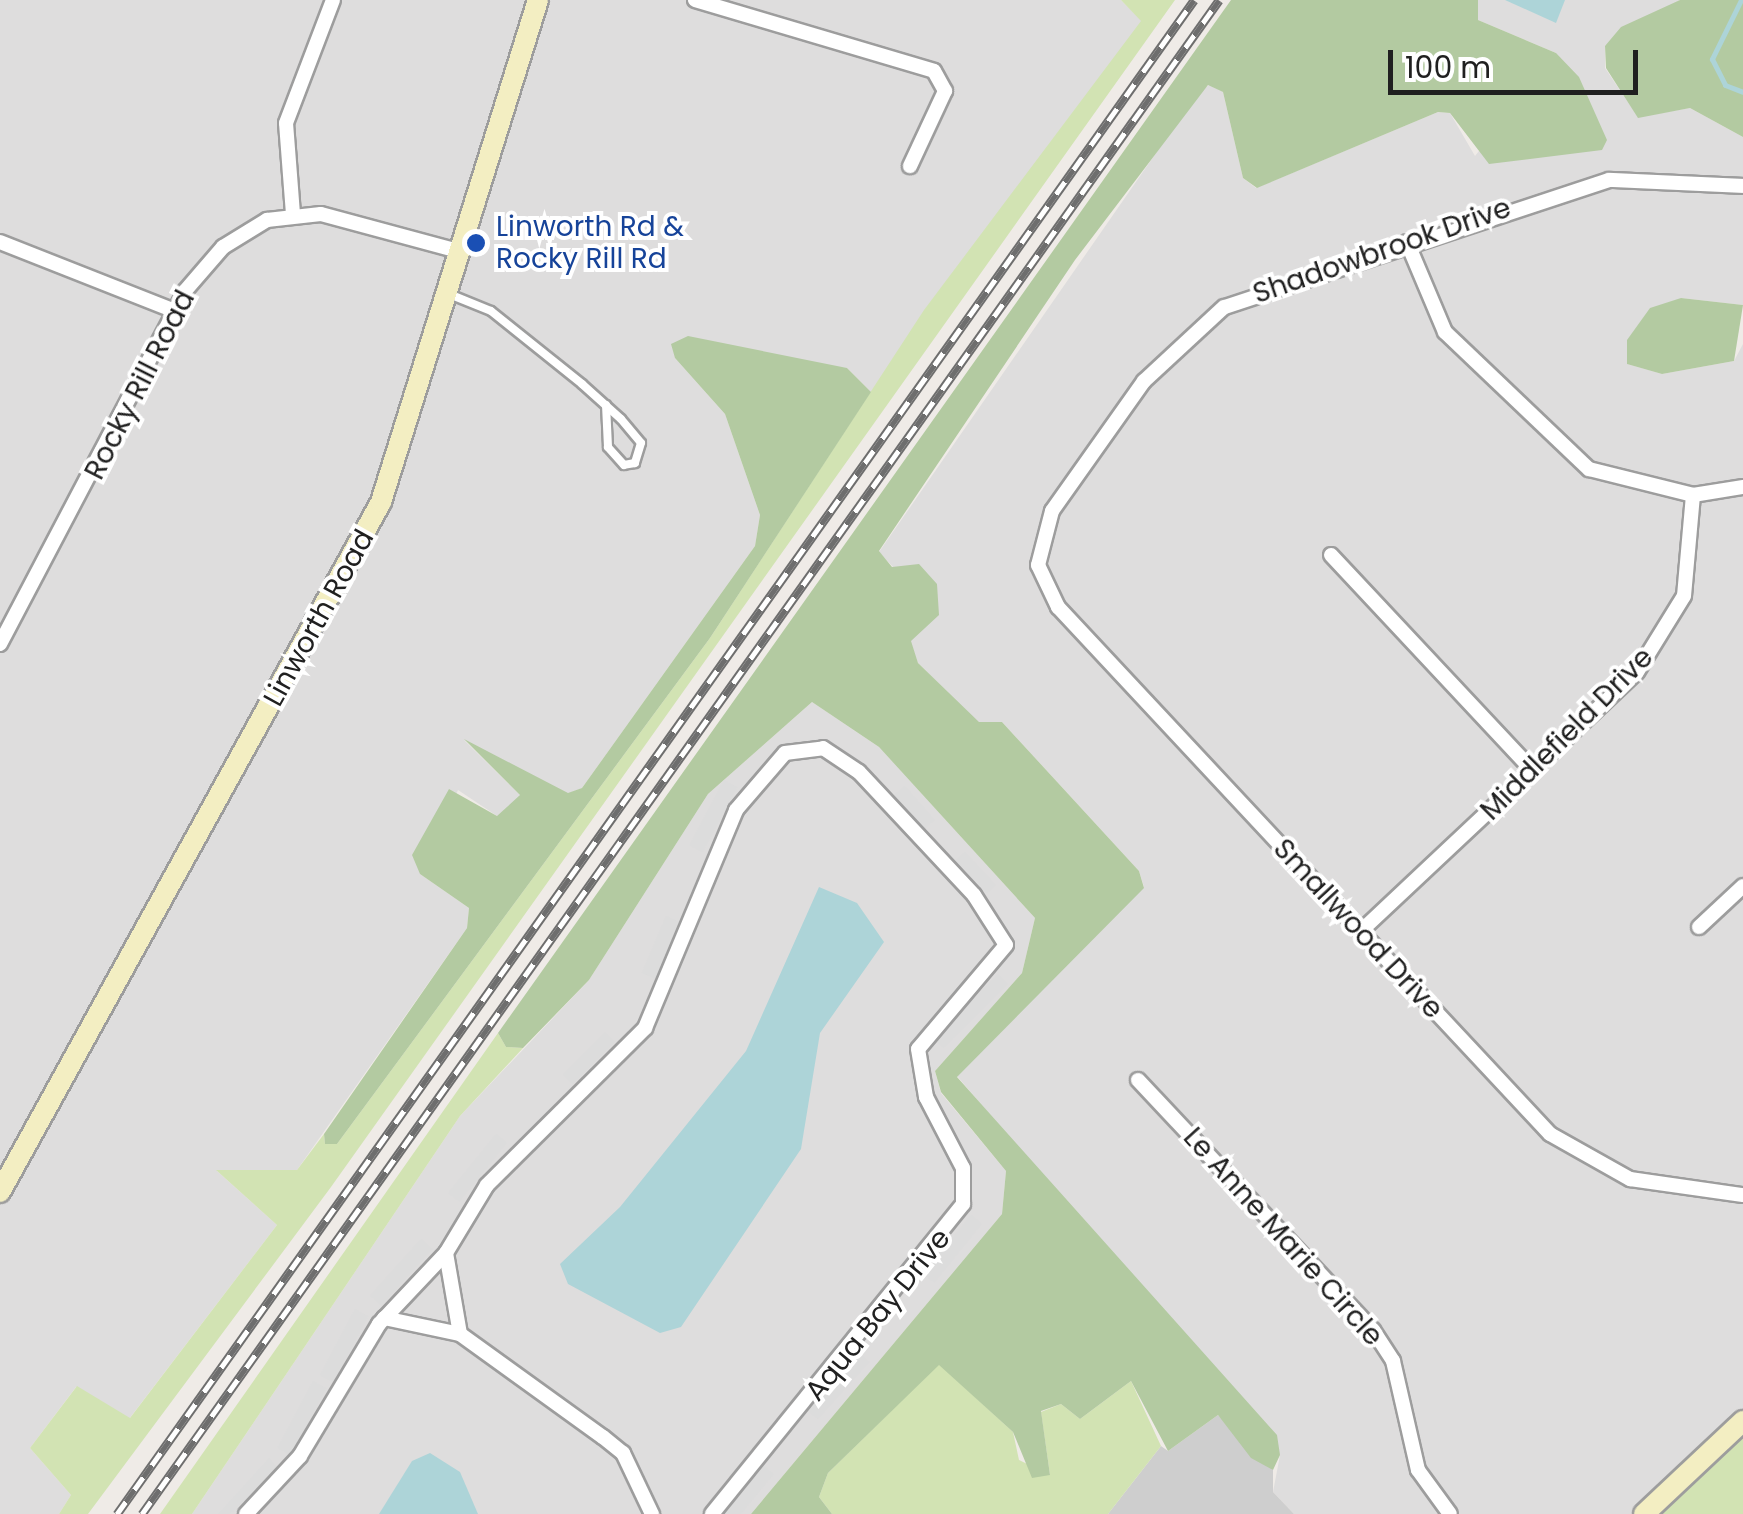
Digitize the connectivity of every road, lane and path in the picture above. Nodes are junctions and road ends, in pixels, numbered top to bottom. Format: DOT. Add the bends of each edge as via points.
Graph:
graph roads {
  1 [pos="332,0"];
  2 [pos="538,0"];
  3 [pos="695,0"];
  4 [pos="910,166"];
  5 [pos="1743,186"];
  6 [pos="293,214"];
  7 [pos="0,242"];
  8 [pos="1407,242"];
  9 [pos="462,252"];
  10 [pos="450,294"];
  11 [pos="175,311"];
  12 [pos="606,405"];
  13 [pos="1743,487"];
  14 [pos="1693,495"];
  15 [pos="1330,555"];
  16 [pos="1038,565"];
  17 [pos="0,644"];
  18 [pos="1533,770"];
  19 [pos="1743,886"];
  20 [pos="1699,927"];
  21 [pos="1360,931"];
  22 [pos="1138,1080"];
  23 [pos="0,1192"];
  24 [pos="1743,1195"];
  25 [pos="446,1253"];
  26 [pos="384,1318"];
  27 [pos="460,1334"];
  28 [pos="1743,1421"];
  29 [pos="246,1514"];
  30 [pos="652,1514"];
  31 [pos="712,1514"];
  32 [pos="1450,1514"];
  33 [pos="1644,1514"];
  1 -- 6 [label="street" via="286,123"];
  2 -- 9 [label="main road, Linworth Road"];
  3 -- 4 [label="street" via="943,78"];
  5 -- 8 [label="street, Shadowbrook Drive" via="1609,180"];
  6 -- 9 [label="street, Rocky Rill Road" via="342,215"];
  6 -- 11 [label="street, Rocky Rill Road" via="224,247"];
  7 -- 11 [label="street"];
  8 -- 14 [label="street" via="1445,332 1560,445 1621,483"];
  8 -- 16 [label="street, Shadowbrook Drive" via="1259,291 1194,329 1144,381 1052,510"];
  9 -- 10 [label="main road, Linworth Road"];
  10 -- 12 [label="lane" via="491,312"];
  10 -- 23 [label="main road, Linworth Road" via="381,502"];
  11 -- 17 [label="street, Rocky Rill Road"];
  12 -- 12 [label="lane" via="642,443 635,463 624,465 608,448"];
  13 -- 14 [label="street"];
  14 -- 18 [label="street, Middlefield Drive" via="1691,567 1673,624 1638,672"];
  15 -- 18 [label="street"];
  16 -- 21 [label="street, Smallwood Drive" via="1058,607"];
  18 -- 21 [label="street, Middlefield Drive"];
  19 -- 20 [label="street"];
  21 -- 24 [label="street, Smallwood Drive" via="1583,1158 1630,1179"];
  22 -- 32 [label="street, Le Anne Marie Circle" via="1373,1330 1393,1361 1418,1470"];
  25 -- 26 [label="street"];
  25 -- 27 [label="street"];
  25 -- 31 [label="street, Aqua Bay Drive" via="487,1185 645,1028 736,810 802,746 859,772 1001,925 1006,945 918,1049 926,1097 963,1168 963,1204"];
  26 -- 27 [label="street"];
  26 -- 29 [label="street" via="300,1456"];
  27 -- 30 [label="street" via="623,1454"];
  28 -- 33 [label="main road"];
}
